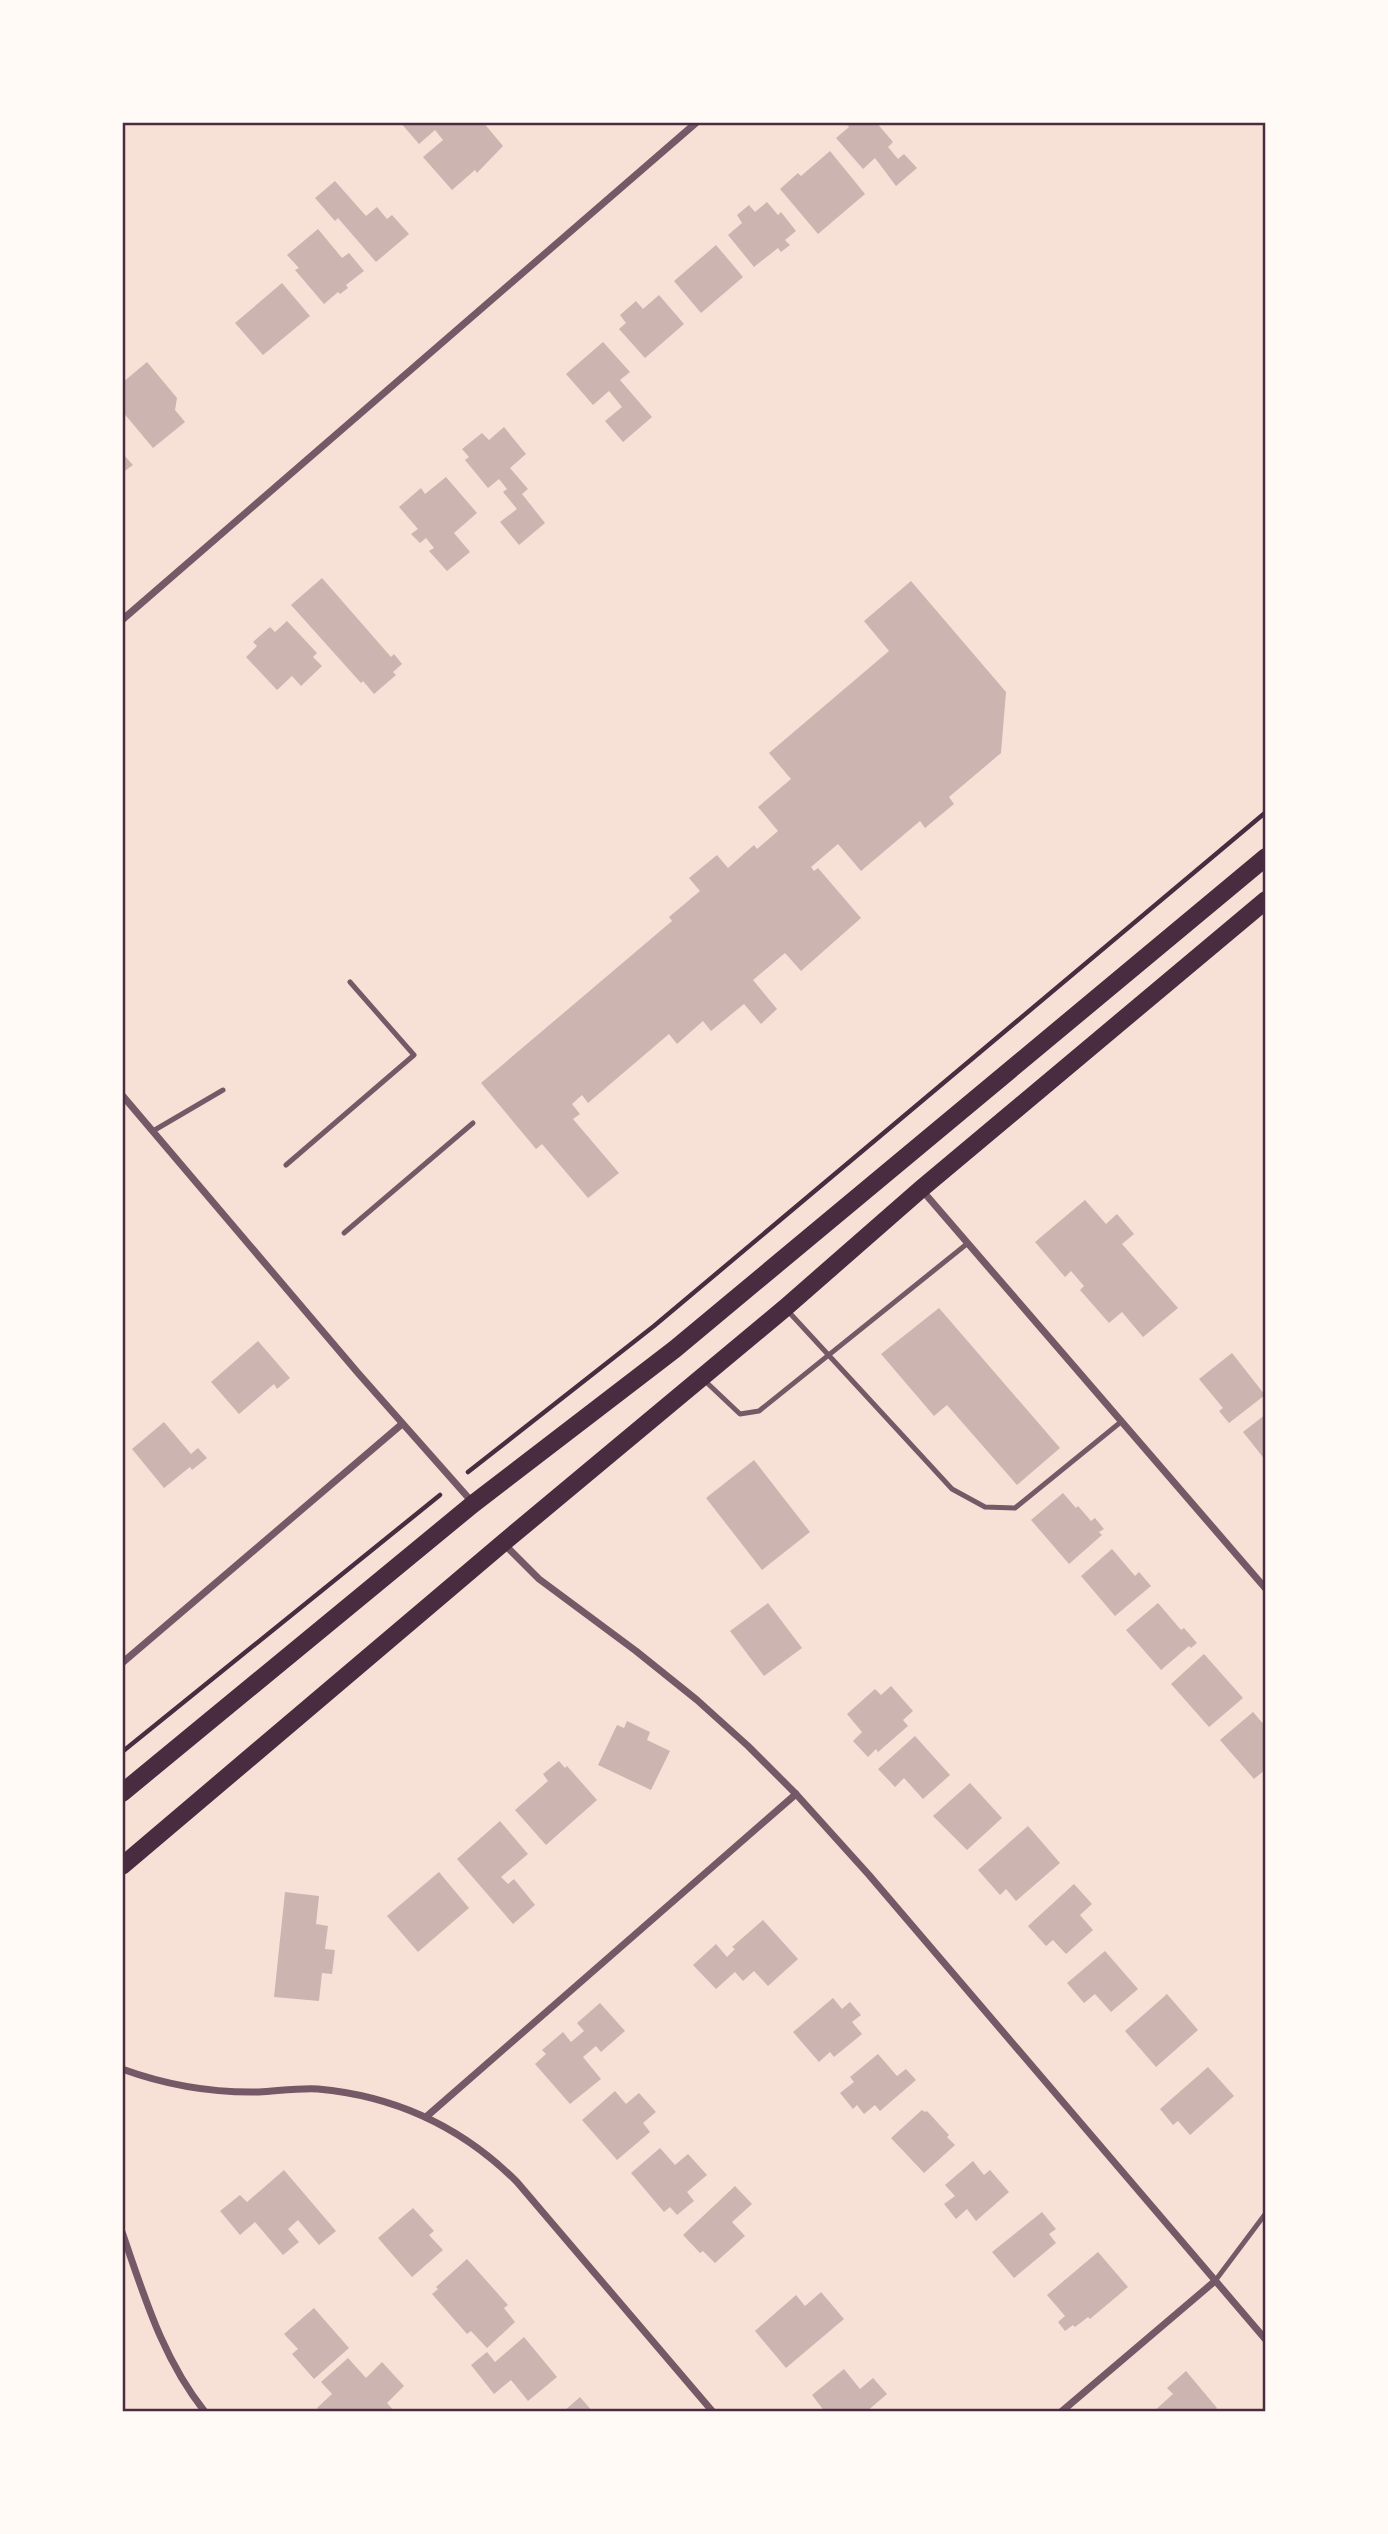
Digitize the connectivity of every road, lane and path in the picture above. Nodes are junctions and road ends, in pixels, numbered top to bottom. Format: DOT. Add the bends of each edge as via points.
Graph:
graph roads {
  1 [pos="697,122"];
  2 [pos="122,620"];
  3 [pos="1265,812"];
  4 [pos="1265,857"];
  5 [pos="1265,900"];
  6 [pos="349,982"];
  7 [pos="223,1090"];
  8 [pos="122,1095"];
  9 [pos="472,1123"];
  10 [pos="153,1131"];
  11 [pos="286,1165"];
  12 [pos="921,1189"];
  13 [pos="344,1233"];
  14 [pos="969,1242"];
  15 [pos="785,1308"];
  16 [pos="829,1355"];
  17 [pos="702,1378"];
  18 [pos="1122,1421"];
  19 [pos="402,1424"];
  20 [pos="455,1482"];
  21 [pos="473,1504"];
  22 [pos="503,1543"];
  23 [pos="1265,1589"];
  24 [pos="122,1663"];
  25 [pos="122,1752"];
  26 [pos="122,1793"];
  27 [pos="796,1794"];
  28 [pos="122,1866"];
  29 [pos="122,2069"];
  30 [pos="426,2117"];
  31 [pos="1265,2213"];
  32 [pos="122,2232"];
  33 [pos="1215,2281"];
  34 [pos="1265,2340"];
  35 [pos="205,2412"];
  36 [pos="713,2412"];
  37 [pos="1061,2412"];
  1 -- 2 [label="street"];
  3 -- 20 [label="path" via="654,1326"];
  4 -- 21 [label="main road" via="675,1349"];
  5 -- 12 [label="main road"];
  6 -- 11 [label="lane" via="414,1055"];
  7 -- 10 [label="lane"];
  8 -- 10 [label="street"];
  9 -- 13 [label="lane"];
  10 -- 19 [label="street"];
  12 -- 14 [label="street"];
  12 -- 15 [label="main road"];
  14 -- 16 [label="lane"];
  14 -- 18 [label="street"];
  15 -- 16 [label="lane"];
  15 -- 17 [label="main road"];
  16 -- 17 [label="lane" via="759,1411 740,1414"];
  16 -- 18 [label="lane" via="952,1489 985,1507 1016,1508"];
  17 -- 22 [label="main road"];
  18 -- 23 [label="street"];
  19 -- 20 [label="street"];
  19 -- 24 [label="street"];
  20 -- 21 [label="street"];
  20 -- 25 [label="path"];
  21 -- 26 [label="main road"];
  22 -- 27 [label="street" via="539,1579 697,1700"];
  22 -- 28 [label="main road"];
  27 -- 30 [label="street"];
  27 -- 33 [label="street"];
  29 -- 30 [label="street" via="200,2089 341,2092 383,2100"];
  30 -- 36 [label="street" via="482,2150 517,2182"];
  31 -- 33 [label="lane"];
  32 -- 35 [label="street" via="164,2347"];
  33 -- 34 [label="street"];
  33 -- 37 [label="street"];
}
